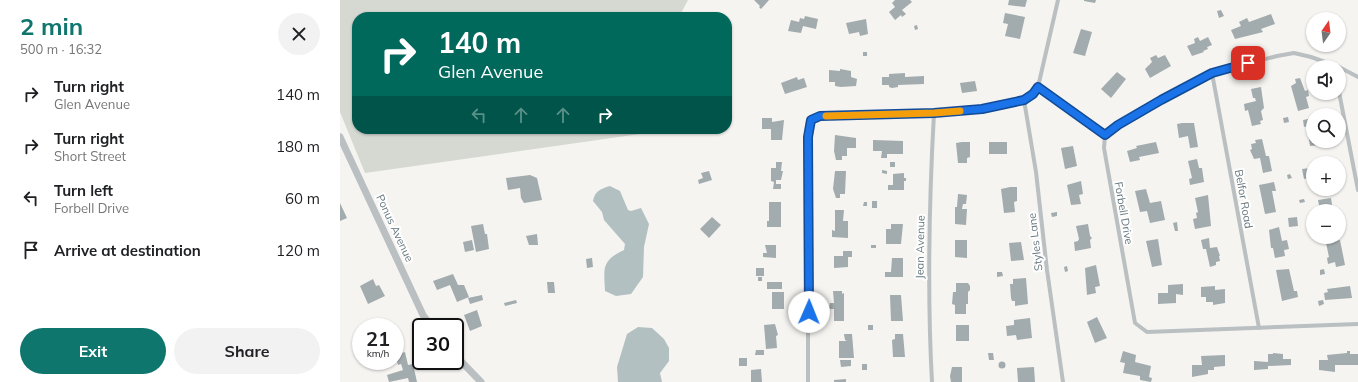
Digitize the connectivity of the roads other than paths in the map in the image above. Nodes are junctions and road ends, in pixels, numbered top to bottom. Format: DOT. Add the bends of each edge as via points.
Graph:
graph roads {
  1 [pos="1058,0"];
  2 [pos="1316,60"];
  3 [pos="1346,71"];
  4 [pos="1212,73"];
  5 [pos="1358,77"];
  6 [pos="1038,87"];
  7 [pos="1024,100"];
  8 [pos="1341,100"];
  9 [pos="934,113"];
  10 [pos="1105,135"];
  11 [pos="340,137"];
  12 [pos="1358,190"];
  13 [pos="425,318"];
  14 [pos="1358,324"];
  15 [pos="1259,328"];
  16 [pos="464,364"];
  17 [pos="481,382"];
  18 [pos="808,382"];
  19 [pos="932,382"];
  20 [pos="1064,382"];
  1 -- 6 [label="street"];
  2 -- 4 [label="street" via="1294,53"];
  3 -- 5 [label="street"];
  4 -- 10 [label="street" via="1161,100"];
  4 -- 15 [label="street, Belfor Road"];
  6 -- 7 [label="street"];
  6 -- 10 [label="street"];
  7 -- 9 [label="street" via="982,109"];
  7 -- 20 [label="street, Styles Lane"];
  8 -- 12 [label="street"];
  9 -- 18 [label="street" via="820,116 811,120 808,137"];
  9 -- 19 [label="street, Jean Avenue" via="929,201 928,312"];
  10 -- 15 [label="street, Forbell Drive" via="1104,148 1135,322 1147,332"];
  11 -- 13 [label="street, Ponus Avenue"];
  14 -- 15 [label="street, Forbell Drive"];
  16 -- 17 [label="street"];
}
